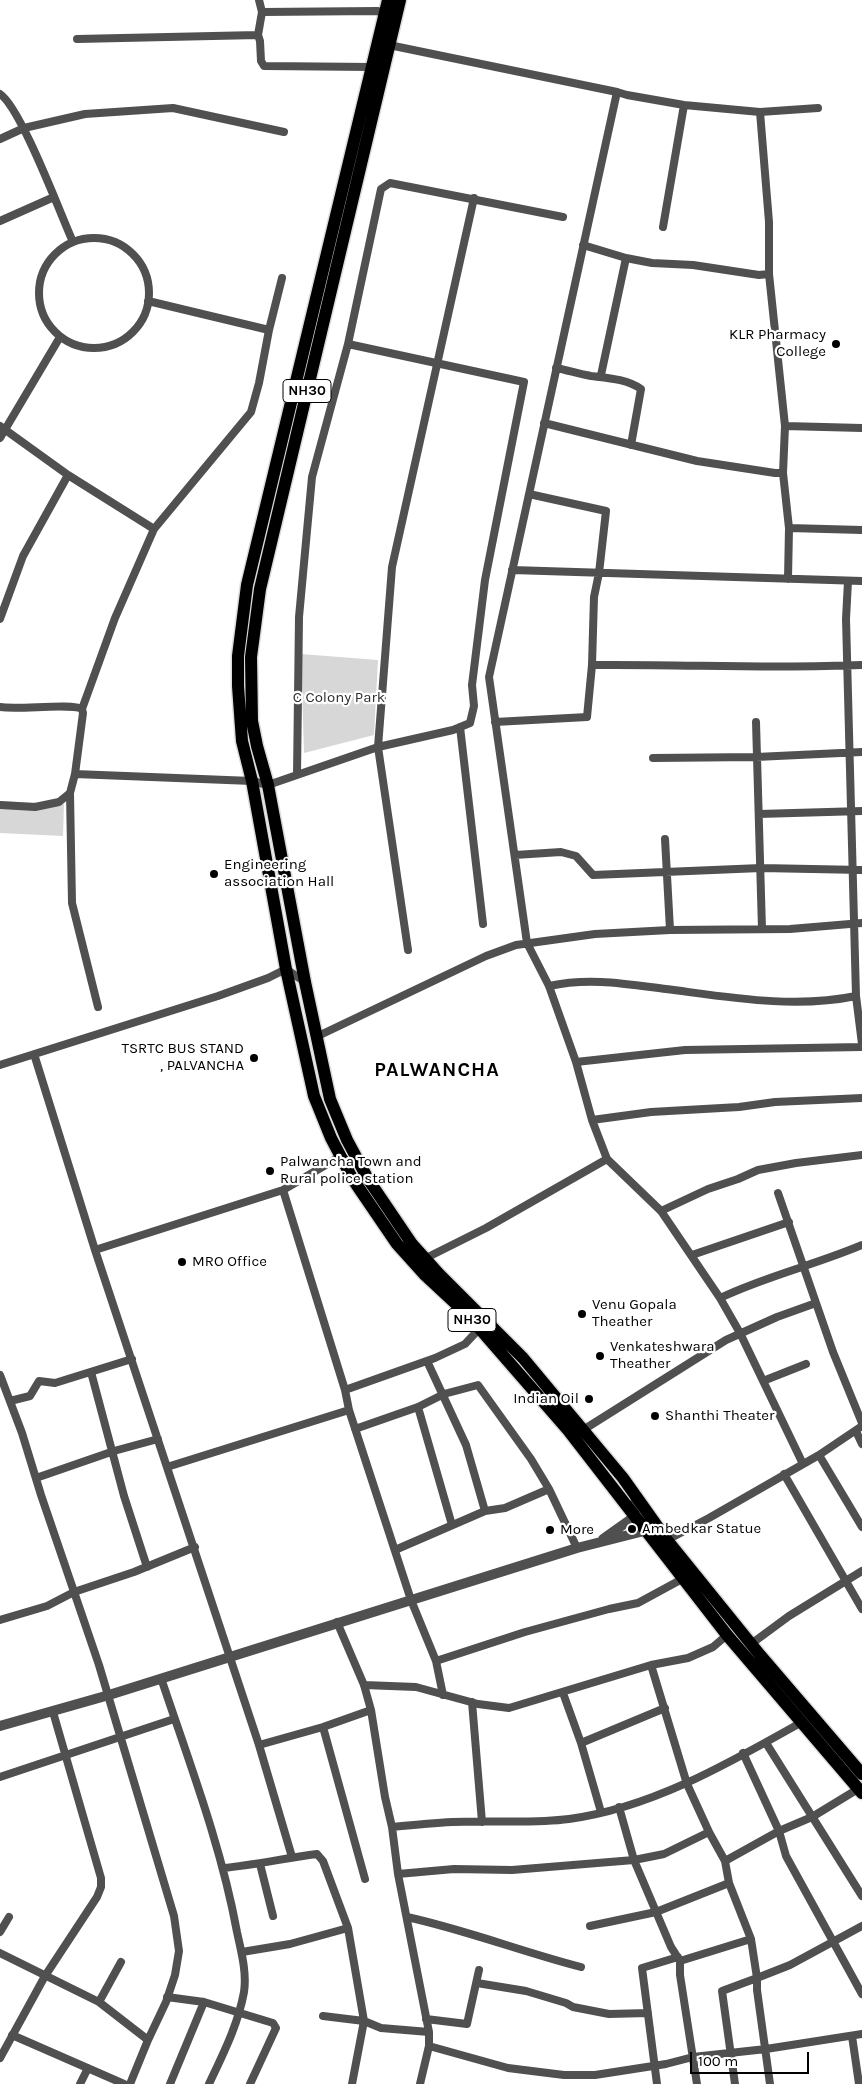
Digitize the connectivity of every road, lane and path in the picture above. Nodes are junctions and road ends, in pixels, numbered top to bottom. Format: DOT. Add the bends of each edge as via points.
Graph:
graph roads {
  1 [pos="259,0"];
  2 [pos="400,0"];
  3 [pos="387,6"];
  4 [pos="262,12"];
  5 [pos="258,35"];
  6 [pos="77,39"];
  7 [pos="389,44"];
  8 [pos="372,67"];
  9 [pos="618,92"];
  10 [pos="0,94"];
  11 [pos="684,105"];
  12 [pos="818,108"];
  13 [pos="760,112"];
  14 [pos="24,128"];
  15 [pos="284,132"];
  16 [pos="0,139"];
  17 [pos="54,197"];
  18 [pos="474,198"];
  19 [pos="563,217"];
  20 [pos="0,221"];
  21 [pos="663,228"];
  22 [pos="73,242"];
  23 [pos="583,245"];
  24 [pos="626,258"];
  25 [pos="769,274"];
  26 [pos="282,278"];
  27 [pos="148,301"];
  28 [pos="269,330"];
  29 [pos="60,337"];
  30 [pos="348,344"];
  31 [pos="437,363"];
  32 [pos="556,368"];
  33 [pos="601,375"];
  34 [pos="544,423"];
  35 [pos="785,426"];
  36 [pos="3,428"];
  37 [pos="862,428"];
  38 [pos="0,438"];
  39 [pos="631,445"];
  40 [pos="783,473"];
  41 [pos="68,475"];
  42 [pos="529,494"];
  43 [pos="789,528"];
  44 [pos="154,529"];
  45 [pos="862,530"];
  46 [pos="512,570"];
  47 [pos="599,573"];
  48 [pos="788,579"];
  49 [pos="848,581"];
  50 [pos="862,581"];
  51 [pos="0,619"];
  52 [pos="592,664"];
  53 [pos="862,664"];
  54 [pos="847,665"];
  55 [pos="0,707"];
  56 [pos="82,709"];
  57 [pos="496,722"];
  58 [pos="756,722"];
  59 [pos="460,727"];
  60 [pos="378,747"];
  61 [pos="850,752"];
  62 [pos="862,752"];
  63 [pos="756,757"];
  64 [pos="653,758"];
  65 [pos="76,774"];
  66 [pos="297,775"];
  67 [pos="252,781"];
  68 [pos="268,785"];
  69 [pos="70,793"];
  70 [pos="0,805"];
  71 [pos="851,810"];
  72 [pos="862,811"];
  73 [pos="759,814"];
  74 [pos="665,839"];
  75 [pos="514,855"];
  76 [pos="762,868"];
  77 [pos="852,869"];
  78 [pos="862,870"];
  79 [pos="668,872"];
  80 [pos="862,923"];
  81 [pos="483,924"];
  82 [pos="853,924"];
  83 [pos="762,929"];
  84 [pos="670,930"];
  85 [pos="527,943"];
  86 [pos="408,950"];
  87 [pos="286,969"];
  88 [pos="858,973"];
  89 [pos="306,982"];
  90 [pos="549,986"];
  91 [pos="858,1001"];
  92 [pos="98,1007"];
  93 [pos="318,1036"];
  94 [pos="862,1045"];
  95 [pos="34,1054"];
  96 [pos="576,1062"];
  97 [pos="0,1066"];
  98 [pos="862,1098"];
  99 [pos="592,1120"];
  100 [pos="862,1155"];
  101 [pos="341,1156"];
  102 [pos="607,1159"];
  103 [pos="362,1168"];
  104 [pos="283,1190"];
  105 [pos="778,1193"];
  106 [pos="661,1211"];
  107 [pos="789,1222"];
  108 [pos="862,1245"];
  109 [pos="95,1250"];
  110 [pos="692,1255"];
  111 [pos="424,1259"];
  112 [pos="804,1266"];
  113 [pos="720,1298"];
  114 [pos="816,1303"];
  115 [pos="480,1328"];
  116 [pos="740,1333"];
  117 [pos="132,1359"];
  118 [pos="427,1360"];
  119 [pos="806,1364"];
  120 [pos="91,1372"];
  121 [pos="0,1375"];
  122 [pos="763,1381"];
  123 [pos="345,1390"];
  124 [pos="444,1394"];
  125 [pos="6,1397"];
  126 [pos="418,1407"];
  127 [pos="349,1410"];
  128 [pos="860,1427"];
  129 [pos="355,1429"];
  130 [pos="583,1430"];
  131 [pos="158,1440"];
  132 [pos="862,1444"];
  133 [pos="114,1452"];
  134 [pos="820,1455"];
  135 [pos="802,1464"];
  136 [pos="167,1467"];
  137 [pos="784,1474"];
  138 [pos="36,1478"];
  139 [pos="549,1489"];
  140 [pos="636,1496"];
  141 [pos="485,1511"];
  142 [pos="634,1518"];
  143 [pos="452,1524"];
  144 [pos="657,1524"];
  145 [pos="862,1527"];
  146 [pos="644,1531"];
  147 [pos="667,1540"];
  148 [pos="599,1542"];
  149 [pos="195,1547"];
  150 [pos="577,1548"];
  151 [pos="395,1550"];
  152 [pos="147,1567"];
  153 [pos="862,1571"];
  154 [pos="684,1578"];
  155 [pos="845,1581"];
  156 [pos="74,1592"];
  157 [pos="411,1600"];
  158 [pos="862,1609"];
  159 [pos="0,1620"];
  160 [pos="337,1622"];
  161 [pos="727,1636"];
  162 [pos="751,1644"];
  163 [pos="230,1656"];
  164 [pos="436,1661"];
  165 [pos="652,1665"];
  166 [pos="161,1678"];
  167 [pos="364,1685"];
  168 [pos="563,1692"];
  169 [pos="443,1694"];
  170 [pos="108,1695"];
  171 [pos="472,1702"];
  172 [pos="665,1708"];
  173 [pos="370,1710"];
  174 [pos="52,1712"];
  175 [pos="174,1720"];
  176 [pos="802,1722"];
  177 [pos="0,1726"];
  178 [pos="323,1727"];
  179 [pos="122,1736"];
  180 [pos="581,1743"];
  181 [pos="766,1743"];
  182 [pos="259,1745"];
  183 [pos="743,1754"];
  184 [pos="66,1756"];
  185 [pos="862,1774"];
  186 [pos="0,1777"];
  187 [pos="687,1784"];
  188 [pos="860,1791"];
  189 [pos="619,1808"];
  190 [pos="600,1812"];
  191 [pos="812,1817"];
  192 [pos="482,1822"];
  193 [pos="392,1827"];
  194 [pos="779,1831"];
  195 [pos="710,1832"];
  196 [pos="292,1857"];
  197 [pos="634,1860"];
  198 [pos="725,1860"];
  199 [pos="260,1864"];
  200 [pos="223,1868"];
  201 [pos="398,1874"];
  202 [pos="365,1880"];
  203 [pos="729,1883"];
  204 [pos="862,1896"];
  205 [pos="656,1912"];
  206 [pos="9,1916"];
  207 [pos="273,1916"];
  208 [pos="407,1917"];
  209 [pos="590,1926"];
  210 [pos="862,1926"];
  211 [pos="348,1928"];
  212 [pos="0,1932"];
  213 [pos="751,1939"];
  214 [pos="834,1941"];
  215 [pos="242,1952"];
  216 [pos="0,1953"];
  217 [pos="679,1959"];
  218 [pos="121,1962"];
  219 [pos="581,1967"];
  220 [pos="479,1970"];
  221 [pos="45,1976"];
  222 [pos="757,1978"];
  223 [pos="477,1983"];
  224 [pos="862,1994"];
  225 [pos="167,1997"];
  226 [pos="99,2002"];
  227 [pos="204,2002"];
  228 [pos="239,2012"];
  229 [pos="648,2013"];
  230 [pos="323,2016"];
  231 [pos="426,2019"];
  232 [pos="364,2021"];
  233 [pos="429,2032"];
  234 [pos="862,2034"];
  235 [pos="12,2035"];
  236 [pos="852,2036"];
  237 [pos="148,2040"];
  238 [pos="429,2046"];
  239 [pos="766,2049"];
  240 [pos="730,2052"];
  241 [pos="693,2057"];
  242 [pos="0,2058"];
  243 [pos="655,2066"];
  244 [pos="88,2068"];
  245 [pos="601,2074"];
  246 [pos="80,2084"];
  247 [pos="124,2084"];
  248 [pos="130,2084"];
  249 [pos="170,2084"];
  250 [pos="209,2084"];
  251 [pos="250,2084"];
  252 [pos="352,2084"];
  253 [pos="420,2084"];
  254 [pos="600,2084"];
  255 [pos="658,2084"];
  256 [pos="697,2084"];
  257 [pos="735,2084"];
  258 [pos="770,2084"];
  259 [pos="859,2084"];
  1 -- 4 [label="street"];
  2 -- 7 [label="highway, NH30"];
  3 -- 4 [label="street" via="377,11"];
  3 -- 8 [label="highway, NH30"];
  4 -- 5 [label="street"];
  5 -- 6 [label="street"];
  5 -- 8 [label="street" via="264,66"];
  7 -- 9 [label="street"];
  7 -- 68 [label="highway, NH30" via="260,589 250,690 252,721"];
  8 -- 67 [label="highway, NH30" via="247,586 238,656 238,686 242,740"];
  9 -- 11 [label="street"];
  9 -- 23 [label="street"];
  10 -- 14 [label="street"];
  11 -- 13 [label="street"];
  11 -- 21 [label="street"];
  12 -- 13 [label="street"];
  13 -- 25 [label="street" via="769,222"];
  14 -- 15 [label="street" via="85,114 173,108"];
  14 -- 16 [label="street"];
  14 -- 17 [label="street"];
  17 -- 20 [label="street"];
  17 -- 22 [label="street"];
  18 -- 19 [label="street"];
  18 -- 30 [label="street" via="390,183 381,189"];
  18 -- 31 [label="street"];
  22 -- 27 [label="street" via="97,238 113,241 128,249 146,276"];
  22 -- 29 [label="street" via="53,256 39,286 41,310 48,325"];
  23 -- 24 [label="street"];
  23 -- 32 [label="street"];
  24 -- 25 [label="street"];
  24 -- 33 [label="street"];
  25 -- 35 [label="street"];
  26 -- 28 [label="street"];
  27 -- 28 [label="street"];
  27 -- 29 [label="street" via="144,317 135,330 114,345 90,349"];
  28 -- 44 [label="street" via="260,383 251,412"];
  29 -- 36 [label="street"];
  30 -- 31 [label="street"];
  30 -- 66 [label="street" via="312,477 299,617"];
  31 -- 59 [label="street" via="524,382 484,580 472,686 474,706 470,723"];
  31 -- 60 [label="street" via="392,567"];
  32 -- 33 [label="street"];
  32 -- 34 [label="street"];
  33 -- 39 [label="street" via="641,389"];
  34 -- 39 [label="street"];
  34 -- 42 [label="street"];
  35 -- 37 [label="street"];
  35 -- 40 [label="street"];
  36 -- 38 [label="street"];
  36 -- 41 [label="street"];
  39 -- 40 [label="street" via="697,461"];
  40 -- 43 [label="street"];
  41 -- 44 [label="street"];
  41 -- 51 [label="street" via="23,556"];
  42 -- 46 [label="street"];
  42 -- 47 [label="street" via="606,511"];
  43 -- 45 [label="street"];
  43 -- 48 [label="street"];
  44 -- 56 [label="street" via="115,618"];
  46 -- 47 [label="street"];
  46 -- 57 [label="street" via="489,677"];
  47 -- 48 [label="street"];
  47 -- 52 [label="street" via="594,598"];
  48 -- 49 [label="street"];
  49 -- 50 [label="street"];
  49 -- 54 [label="street"];
  52 -- 54 [label="street"];
  52 -- 57 [label="street" via="586,717"];
  53 -- 54 [label="street"];
  54 -- 61 [label="street"];
  55 -- 56 [label="street" via="77,706"];
  56 -- 65 [label="street"];
  57 -- 75 [label="street"];
  58 -- 63 [label="street"];
  59 -- 60 [label="street"];
  59 -- 81 [label="street"];
  60 -- 66 [label="street"];
  60 -- 86 [label="street"];
  61 -- 62 [label="street"];
  61 -- 63 [label="street"];
  61 -- 71 [label="street"];
  63 -- 64 [label="street"];
  63 -- 73 [label="street"];
  65 -- 67 [label="street"];
  65 -- 69 [label="street"];
  66 -- 68 [label="street"];
  67 -- 68 [label="street"];
  67 -- 87 [label="highway, NH30"];
  68 -- 89 [label="highway, NH30"];
  69 -- 70 [label="street" via="59,802 35,807"];
  69 -- 92 [label="street" via="72,903"];
  71 -- 72 [label="street"];
  71 -- 73 [label="street"];
  71 -- 77 [label="street"];
  73 -- 76 [label="street"];
  74 -- 79 [label="street"];
  75 -- 79 [label="street" via="561,852 576,856 593,875"];
  75 -- 85 [label="street"];
  76 -- 77 [label="street"];
  76 -- 79 [label="street"];
  76 -- 83 [label="street"];
  77 -- 78 [label="street"];
  77 -- 82 [label="street"];
  79 -- 84 [label="street"];
  80 -- 82 [label="street"];
  82 -- 83 [label="street"];
  82 -- 88 [label="street"];
  83 -- 84 [label="street"];
  84 -- 85 [label="street" via="595,934"];
  85 -- 90 [label="street"];
  85 -- 93 [label="street" via="486,956"];
  87 -- 89 [label="street"];
  87 -- 95 [label="street" via="227,993"];
  87 -- 101 [label="highway, NH30" via="314,1096"];
  88 -- 91 [label="street"];
  89 -- 93 [label="highway, NH30"];
  90 -- 91 [label="street" via="593,981 793,1001"];
  90 -- 96 [label="street"];
  91 -- 94 [label="street"];
  93 -- 103 [label="highway, NH30" via="330,1099"];
  94 -- 96 [label="street" via="685,1050"];
  95 -- 97 [label="street"];
  95 -- 109 [label="street"];
  96 -- 99 [label="street"];
  98 -- 99 [label="street" via="651,1112"];
  99 -- 102 [label="street"];
  100 -- 106 [label="street" via="758,1170"];
  101 -- 103 [label="street"];
  101 -- 104 [label="street"];
  101 -- 115 [label="highway, NH30" via="352,1178 397,1244"];
  102 -- 106 [label="street"];
  102 -- 111 [label="street" via="486,1228"];
  103 -- 111 [label="highway, NH30"];
  104 -- 109 [label="street"];
  104 -- 123 [label="street"];
  105 -- 107 [label="street"];
  106 -- 110 [label="street"];
  107 -- 110 [label="street"];
  107 -- 112 [label="street"];
  108 -- 112 [label="street"];
  109 -- 117 [label="street"];
  110 -- 113 [label="street"];
  111 -- 130 [label="highway, NH30" via="523,1358"];
  112 -- 113 [label="street"];
  112 -- 114 [label="street"];
  113 -- 116 [label="street"];
  114 -- 116 [label="street"];
  114 -- 128 [label="street"];
  115 -- 118 [label="street" via="465,1344"];
  115 -- 142 [label="highway, NH30" via="568,1430"];
  116 -- 122 [label="street"];
  116 -- 130 [label="street"];
  117 -- 120 [label="street"];
  117 -- 131 [label="street"];
  118 -- 123 [label="street"];
  118 -- 124 [label="street"];
  119 -- 122 [label="street"];
  120 -- 125 [label="street" via="54,1383 39,1381 30,1396"];
  120 -- 133 [label="street"];
  121 -- 125 [label="street"];
  122 -- 135 [label="street"];
  123 -- 127 [label="street"];
  124 -- 126 [label="street"];
  124 -- 139 [label="street" via="478,1385"];
  124 -- 141 [label="street" via="466,1445"];
  125 -- 138 [label="street"];
  126 -- 129 [label="street"];
  126 -- 143 [label="street"];
  127 -- 129 [label="street"];
  127 -- 136 [label="street"];
  128 -- 132 [label="street"];
  128 -- 134 [label="street"];
  129 -- 151 [label="street"];
  130 -- 140 [label="highway, NH30"];
  131 -- 133 [label="street"];
  131 -- 136 [label="street"];
  133 -- 138 [label="street"];
  133 -- 152 [label="street" via="124,1496"];
  134 -- 135 [label="street"];
  134 -- 145 [label="street"];
  135 -- 137 [label="street"];
  136 -- 149 [label="street"];
  137 -- 147 [label="street"];
  137 -- 155 [label="street"];
  138 -- 156 [label="street"];
  139 -- 141 [label="street" via="505,1508"];
  139 -- 150 [label="street"];
  140 -- 142 [label="street"];
  140 -- 144 [label="highway, NH30"];
  141 -- 143 [label="street"];
  142 -- 146 [label="highway, NH30"];
  142 -- 148 [label="street"];
  143 -- 151 [label="street"];
  144 -- 146 [label="street"];
  144 -- 147 [label="highway, NH30"];
  146 -- 148 [label="street"];
  146 -- 154 [label="highway, NH30"];
  147 -- 162 [label="highway, NH30"];
  148 -- 150 [label="street"];
  149 -- 152 [label="street"];
  149 -- 163 [label="street"];
  150 -- 157 [label="street"];
  151 -- 157 [label="street"];
  152 -- 156 [label="street"];
  153 -- 155 [label="street"];
  154 -- 161 [label="highway, NH30"];
  154 -- 164 [label="street" via="638,1603 525,1632"];
  155 -- 158 [label="street"];
  155 -- 162 [label="street"];
  156 -- 159 [label="street" via="47,1606"];
  156 -- 170 [label="street"];
  157 -- 160 [label="street"];
  157 -- 164 [label="street"];
  160 -- 163 [label="street"];
  160 -- 167 [label="street"];
  161 -- 165 [label="street" via="713,1647 688,1658"];
  161 -- 176 [label="highway, NH30"];
  162 -- 185 [label="highway, NH30"];
  163 -- 166 [label="street"];
  163 -- 182 [label="street"];
  164 -- 169 [label="street"];
  165 -- 168 [label="street"];
  165 -- 172 [label="street"];
  166 -- 170 [label="street"];
  166 -- 175 [label="street"];
  167 -- 169 [label="street" via="416,1687"];
  167 -- 173 [label="street"];
  168 -- 171 [label="street" via="509,1708"];
  168 -- 180 [label="street"];
  169 -- 171 [label="street"];
  170 -- 174 [label="street"];
  170 -- 179 [label="street"];
  171 -- 192 [label="street"];
  172 -- 180 [label="street"];
  172 -- 187 [label="street"];
  173 -- 178 [label="street"];
  173 -- 193 [label="street"];
  174 -- 177 [label="street"];
  174 -- 184 [label="street"];
  175 -- 179 [label="street"];
  175 -- 200 [label="street"];
  176 -- 181 [label="street"];
  176 -- 188 [label="highway, NH30"];
  178 -- 182 [label="street"];
  178 -- 202 [label="street"];
  179 -- 184 [label="street"];
  179 -- 225 [label="street" via="174,1916 179,1951"];
  180 -- 190 [label="street"];
  181 -- 183 [label="street"];
  181 -- 191 [label="street"];
  182 -- 196 [label="street"];
  183 -- 187 [label="street"];
  183 -- 194 [label="street"];
  184 -- 186 [label="street"];
  184 -- 221 [label="street" via="101,1887"];
  187 -- 189 [label="street"];
  187 -- 195 [label="street"];
  188 -- 191 [label="street"];
  189 -- 190 [label="street"];
  189 -- 197 [label="street"];
  190 -- 192 [label="street" via="570,1819"];
  191 -- 194 [label="street"];
  191 -- 204 [label="street"];
  192 -- 193 [label="street"];
  193 -- 201 [label="street"];
  194 -- 198 [label="street"];
  194 -- 214 [label="street" via="786,1856"];
  195 -- 197 [label="street" via="664,1854"];
  195 -- 198 [label="street"];
  196 -- 199 [label="street"];
  196 -- 211 [label="street" via="317,1854 321,1857"];
  197 -- 201 [label="street" via="512,1870 454,1869"];
  197 -- 205 [label="street"];
  198 -- 203 [label="street"];
  199 -- 200 [label="street"];
  199 -- 207 [label="street"];
  200 -- 215 [label="street"];
  201 -- 208 [label="street"];
  203 -- 205 [label="street"];
  203 -- 213 [label="street"];
  205 -- 209 [label="street"];
  205 -- 217 [label="street"];
  206 -- 212 [label="street"];
  208 -- 219 [label="street" via="448,1926 533,1955"];
  208 -- 231 [label="street"];
  210 -- 214 [label="street"];
  211 -- 215 [label="street" via="290,1944"];
  211 -- 232 [label="street"];
  213 -- 217 [label="street"];
  213 -- 222 [label="street"];
  214 -- 222 [label="street" via="790,1965"];
  214 -- 224 [label="street"];
  215 -- 228 [label="street" via="244,1990"];
  216 -- 221 [label="street"];
  217 -- 229 [label="street" via="642,1968"];
  217 -- 241 [label="street"];
  218 -- 226 [label="street"];
  220 -- 223 [label="street"];
  221 -- 226 [label="street"];
  221 -- 235 [label="street"];
  222 -- 239 [label="street"];
  222 -- 240 [label="street" via="722,1991"];
  223 -- 229 [label="street" via="526,1991 573,2007 609,2014"];
  223 -- 231 [label="street" via="467,2024"];
  225 -- 227 [label="street"];
  225 -- 237 [label="street"];
  226 -- 237 [label="street"];
  227 -- 228 [label="street"];
  227 -- 249 [label="street"];
  228 -- 250 [label="street"];
  228 -- 251 [label="street" via="274,2023 276,2028"];
  229 -- 243 [label="street"];
  230 -- 232 [label="street"];
  231 -- 233 [label="street"];
  232 -- 233 [label="street" via="381,2028"];
  232 -- 252 [label="street"];
  233 -- 238 [label="street"];
  234 -- 236 [label="street"];
  235 -- 242 [label="street"];
  235 -- 244 [label="street"];
  236 -- 239 [label="street"];
  236 -- 259 [label="street"];
  237 -- 248 [label="street"];
  238 -- 245 [label="street" via="508,2068 564,2075"];
  238 -- 253 [label="street"];
  239 -- 240 [label="street"];
  239 -- 258 [label="street"];
  240 -- 241 [label="street"];
  240 -- 257 [label="street"];
  241 -- 243 [label="street"];
  241 -- 256 [label="street"];
  243 -- 245 [label="street"];
  243 -- 255 [label="street"];
  244 -- 246 [label="street"];
  244 -- 247 [label="street"];
  245 -- 254 [label="street"];
}
